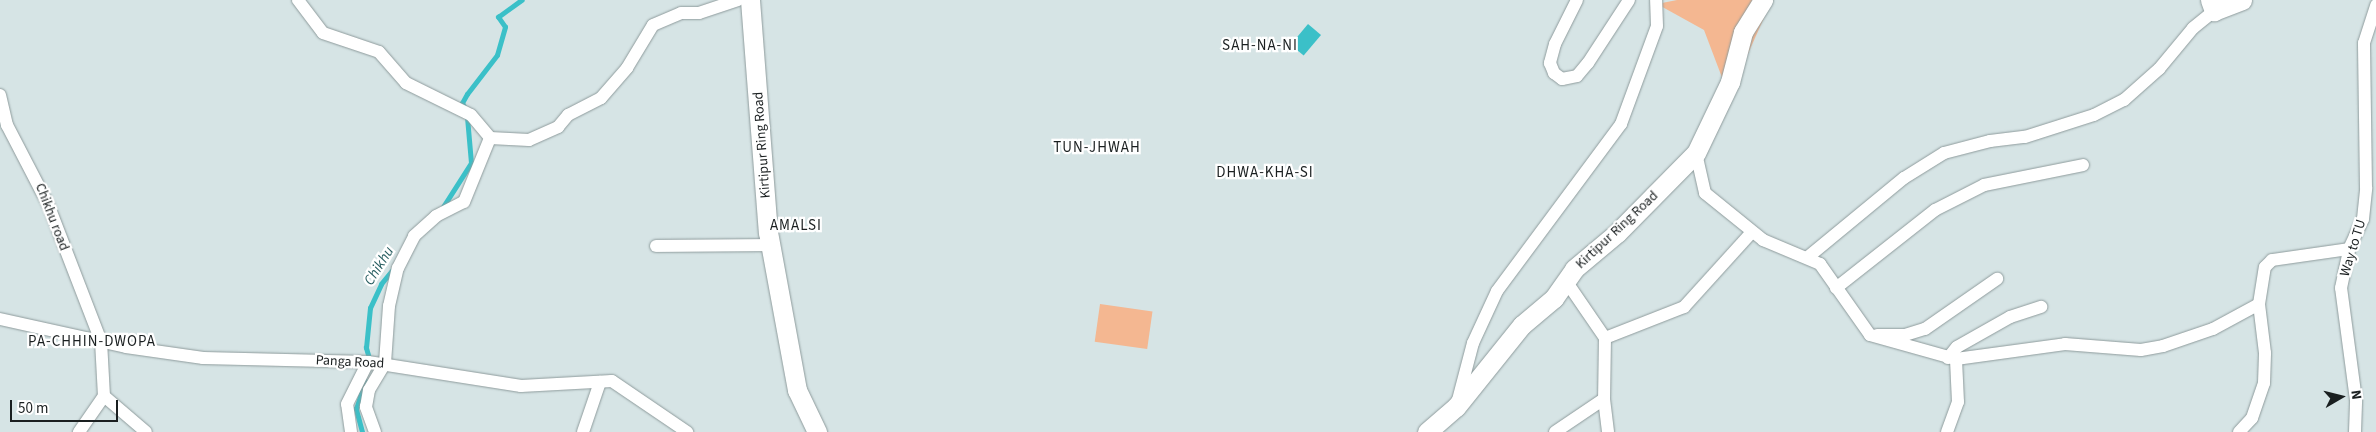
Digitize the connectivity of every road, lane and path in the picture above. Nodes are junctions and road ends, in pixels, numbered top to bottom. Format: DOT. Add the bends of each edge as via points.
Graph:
graph roads {
  1 [pos="298,0"];
  2 [pos="738,0"];
  3 [pos="750,0"];
  4 [pos="1577,0"];
  5 [pos="1629,0"];
  6 [pos="1656,0"];
  7 [pos="1763,0"];
  8 [pos="2242,0"];
  9 [pos="2376,4"];
  10 [pos="2212,6"];
  11 [pos="0,95"];
  12 [pos="490,138"];
  13 [pos="1696,153"];
  14 [pos="2083,165"];
  15 [pos="1752,232"];
  16 [pos="770,245"];
  17 [pos="656,246"];
  18 [pos="2349,249"];
  19 [pos="1808,257"];
  20 [pos="1997,279"];
  21 [pos="1566,281"];
  22 [pos="1836,288"];
  23 [pos="2259,304"];
  24 [pos="2041,307"];
  25 [pos="0,319"];
  26 [pos="1870,336"];
  27 [pos="1605,338"];
  28 [pos="101,340"];
  29 [pos="1952,358"];
  30 [pos="378,363"];
  31 [pos="600,382"];
  32 [pos="104,396"];
  33 [pos="1604,399"];
  34 [pos="1456,407"];
  35 [pos="80,432"];
  36 [pos="146,432"];
  37 [pos="351,432"];
  38 [pos="375,432"];
  39 [pos="583,432"];
  40 [pos="687,432"];
  41 [pos="817,432"];
  42 [pos="1427,432"];
  43 [pos="1555,432"];
  44 [pos="1608,432"];
  45 [pos="1948,432"];
  46 [pos="2239,432"];
  47 [pos="2355,432"];
  1 -- 12 [label="street" via="324,33 379,52 406,83 471,115"];
  2 -- 12 [label="street" via="699,13 681,13 653,25 627,68 601,98 568,115 546,134 529,140"];
  3 -- 16 [label="street, Kirtipur Ring Road"];
  4 -- 5 [label="street" via="1555,44 1550,63 1554,73 1562,79 1576,76 1588,63"];
  6 -- 34 [label="street" via="1657,26 1620,124 1497,291 1473,343"];
  7 -- 13 [label="street, Kirtipur Ring Road" via="1743,32 1730,82"];
  8 -- 10 [label="street"];
  9 -- 18 [label="street, Way to TU" via="2364,43 2366,188 2363,219"];
  10 -- 19 [label="street" via="2159,69 2124,100 2094,116 2025,137 1975,144 1944,153 1904,178"];
  11 -- 28 [label="street, Chikhu road" via="8,125 48,204"];
  12 -- 30 [label="street" via="464,202 436,216 414,236 405,253 389,306"];
  13 -- 15 [label="street" via="1705,193"];
  13 -- 21 [label="street, Kirtipur Ring Road"];
  14 -- 22 [label="street" via="1984,185 1935,210"];
  15 -- 19 [label="street" via="1763,240"];
  15 -- 27 [label="street" via="1684,307"];
  16 -- 17 [label="street"];
  16 -- 41 [label="street, Kirtipur Ring Road" via="797,390"];
  18 -- 23 [label="street" via="2272,260 2265,268"];
  18 -- 47 [label="street, Way to TU" via="2340,288 2356,400"];
  19 -- 22 [label="street" via="1820,264"];
  20 -- 26 [label="street" via="1925,329 1905,335"];
  21 -- 27 [label="street"];
  21 -- 34 [label="street, Kirtipur Ring Road" via="1554,298 1522,325"];
  22 -- 26 [label="street"];
  23 -- 29 [label="street" via="2213,329 2142,350 2065,344"];
  23 -- 46 [label="street" via="2265,353 2264,383 2252,418"];
  24 -- 29 [label="street" via="2010,317 1957,347"];
  25 -- 28 [label="street, Panga Road"];
  26 -- 29 [label="street"];
  27 -- 33 [label="street"];
  28 -- 30 [label="street, Panga Road" via="203,358"];
  28 -- 32 [label="street, Chikhu road"];
  29 -- 45 [label="street" via="1958,402"];
  30 -- 31 [label="street, Panga Road" via="521,386"];
  30 -- 37 [label="street" via="347,404"];
  30 -- 38 [label="street" via="366,407"];
  31 -- 39 [label="street"];
  31 -- 40 [label="street, Panga Road" via="612,381"];
  32 -- 35 [label="street"];
  32 -- 36 [label="street"];
  33 -- 43 [label="street"];
  33 -- 44 [label="street"];
  34 -- 42 [label="street, Kirtipur Ring Road"];
}
